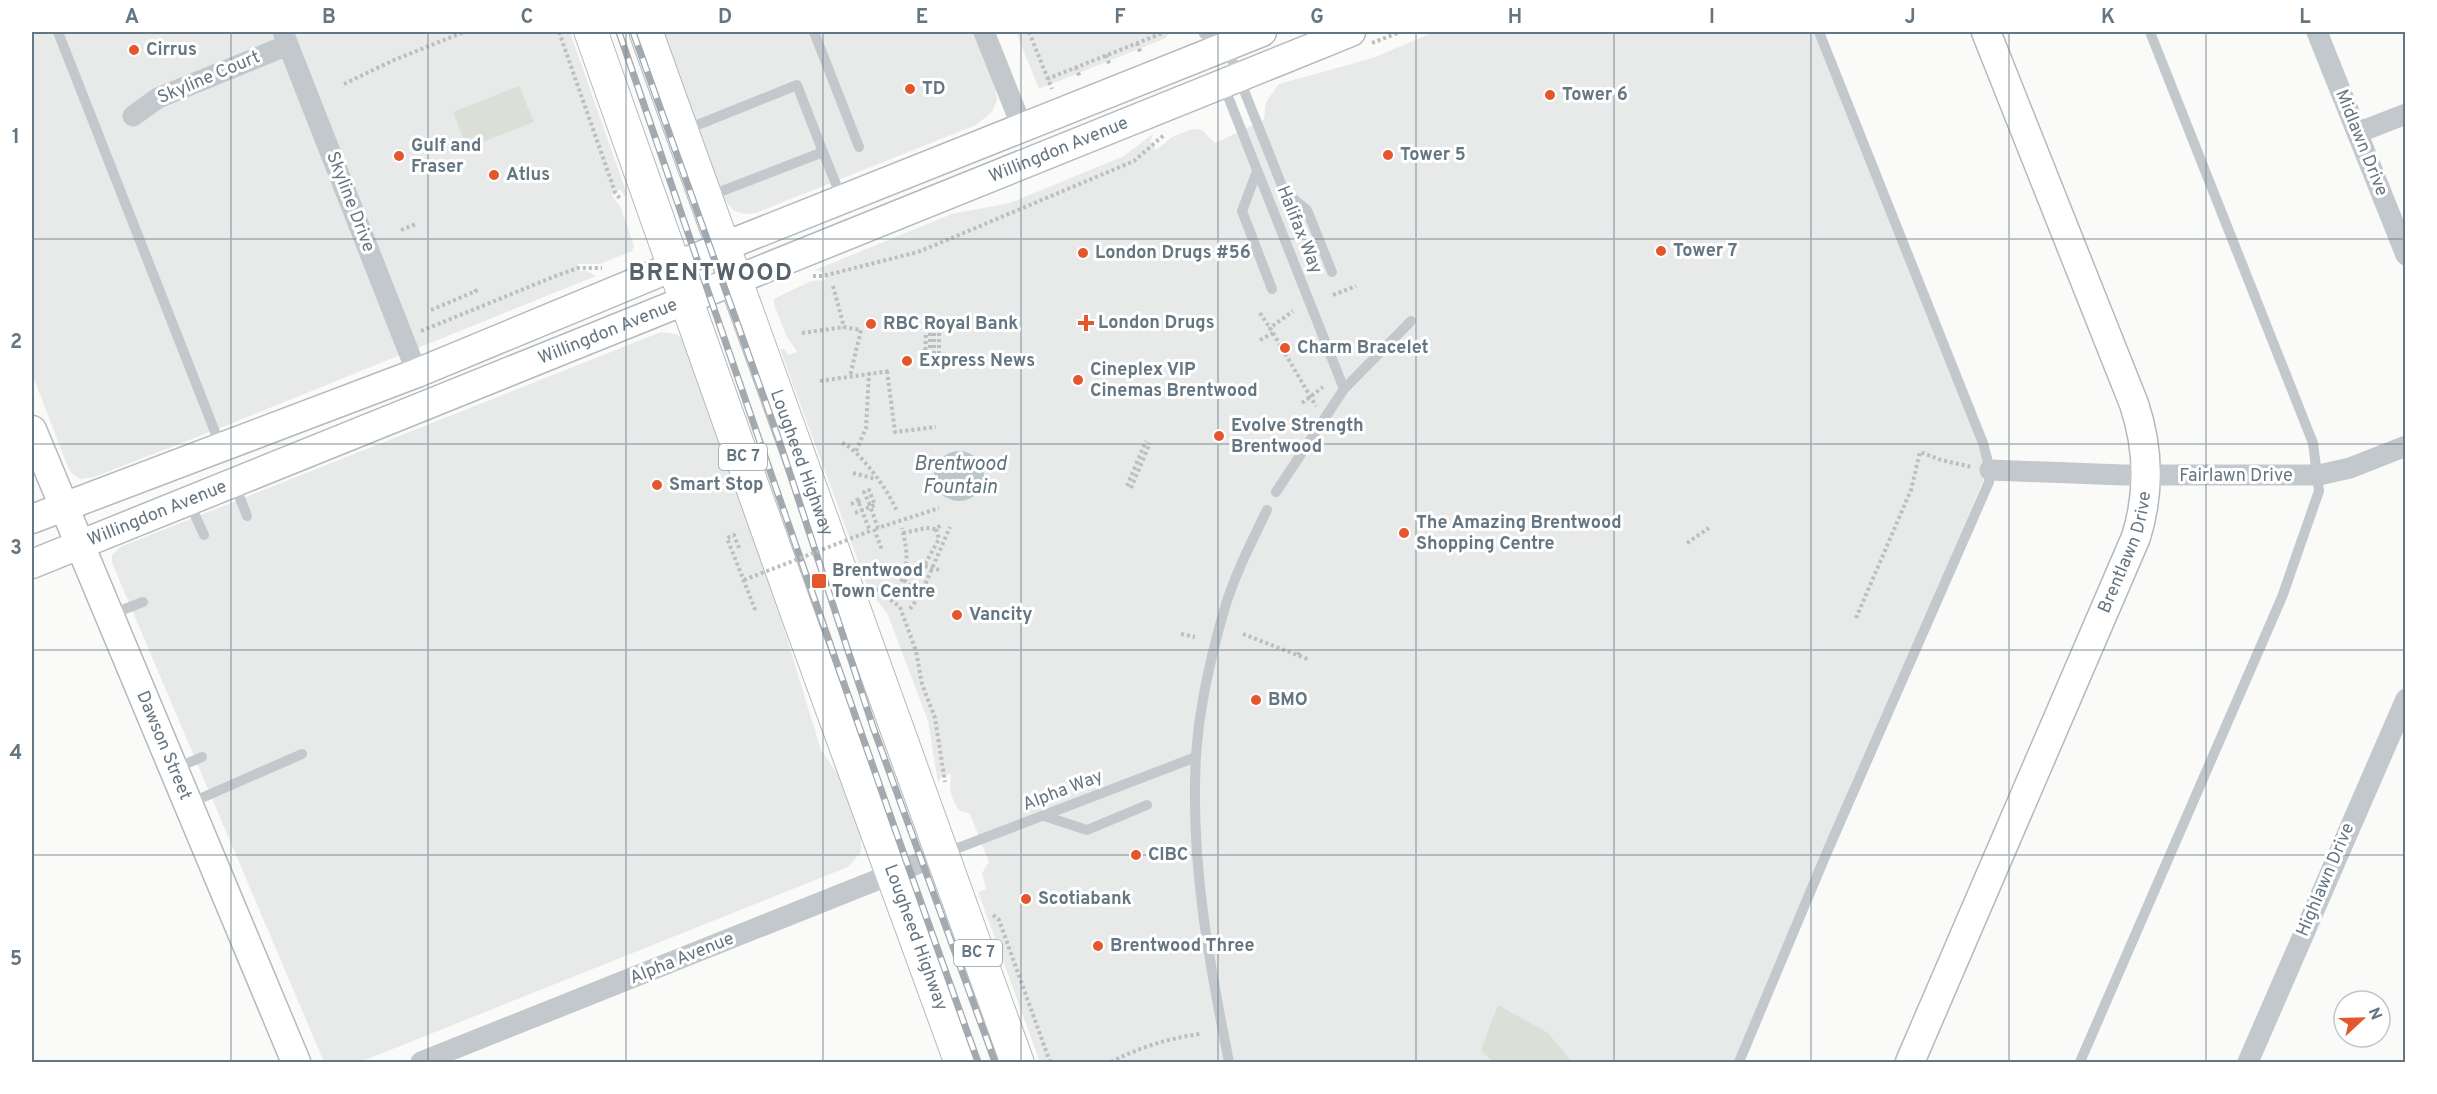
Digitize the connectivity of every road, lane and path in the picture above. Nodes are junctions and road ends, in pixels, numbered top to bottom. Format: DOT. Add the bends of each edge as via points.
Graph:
graph roads {
  1 [pos="58,32"];
  2 [pos="464,32"];
  3 [pos="559,32"];
  4 [pos="591,32"];
  5 [pos="646,32"];
  6 [pos="814,32"];
  7 [pos="984,32"];
  8 [pos="1029,32"];
  9 [pos="1165,32"];
  10 [pos="1262,32"];
  11 [pos="1351,32"];
  12 [pos="1820,32"];
  13 [pos="1986,32"];
  14 [pos="2150,32"];
  15 [pos="2317,32"];
  16 [pos="285,38"];
  17 [pos="1211,41"];
  18 [pos="1137,43"];
  19 [pos="1141,54"];
  20 [pos="1106,55"];
  21 [pos="1110,66"];
  22 [pos="1076,67"];
  23 [pos="1080,78"];
  24 [pos="1047,79"];
  25 [pos="1231,80"];
  26 [pos="344,84"];
  27 [pos="1052,89"];
  28 [pos="1164,107"];
  29 [pos="2406,114"];
  30 [pos="132,116"];
  31 [pos="1022,127"];
  32 [pos="682,132"];
  33 [pos="2357,133"];
  34 [pos="859,147"];
  35 [pos="823,152"];
  36 [pos="1257,171"];
  37 [pos="705,198"];
  38 [pos="843,199"];
  39 [pos="626,207"];
  40 [pos="416,224"];
  41 [pos="401,230"];
  42 [pos="723,246"];
  43 [pos="2406,255"];
  44 [pos="610,266"];
  45 [pos="675,266"];
  46 [pos="1332,272"];
  47 [pos="809,276"];
  48 [pos="736,281"];
  49 [pos="834,286"];
  50 [pos="1356,286"];
  51 [pos="474,288"];
  52 [pos="1272,290"];
  53 [pos="1333,295"];
  54 [pos="687,301"];
  55 [pos="431,310"];
  56 [pos="1293,310"];
  57 [pos="1260,313"];
  58 [pos="1411,321"];
  59 [pos="844,327"];
  60 [pos="932,327"];
  61 [pos="1271,330"];
  62 [pos="802,333"];
  63 [pos="404,338"];
  64 [pos="1260,340"];
  65 [pos="417,373"];
  66 [pos="869,373"];
  67 [pos="850,376"];
  68 [pos="820,381"];
  69 [pos="1323,387"];
  70 [pos="1344,389"];
  71 [pos="1310,397"];
  72 [pos="1302,403"];
  73 [pos="1317,406"];
  74 [pos="936,427"];
  75 [pos="32,430"];
  76 [pos="1148,442"];
  77 [pos="842,443"];
  78 [pos="2406,446"];
  79 [pos="222,448"];
  80 [pos="856,451"];
  81 [pos="1990,470"];
  82 [pos="853,473"];
  83 [pos="2146,475"];
  84 [pos="2319,476"];
  85 [pos="876,480"];
  86 [pos="234,483"];
  87 [pos="1129,487"];
  88 [pos="1276,492"];
  89 [pos="189,501"];
  90 [pos="851,504"];
  91 [pos="64,508"];
  92 [pos="939,508"];
  93 [pos="1267,510"];
  94 [pos="897,512"];
  95 [pos="855,513"];
  96 [pos="247,516"];
  97 [pos="32,519"];
  98 [pos="942,524"];
  99 [pos="950,527"];
  100 [pos="1709,528"];
  101 [pos="874,529"];
  102 [pos="936,530"];
  103 [pos="204,535"];
  104 [pos="855,536"];
  105 [pos="1686,543"];
  106 [pos="80,545"];
  107 [pos="859,546"];
  108 [pos="739,548"];
  109 [pos="882,550"];
  110 [pos="32,564"];
  111 [pos="932,567"];
  112 [pos="940,570"];
  113 [pos="744,580"];
  114 [pos="904,580"];
  115 [pos="874,588"];
  116 [pos="895,592"];
  117 [pos="921,594"];
  118 [pos="143,602"];
  119 [pos="763,603"];
  120 [pos="910,609"];
  121 [pos="109,616"];
  122 [pos="1856,618"];
  123 [pos="1181,634"];
  124 [pos="1243,634"];
  125 [pos="1195,637"];
  126 [pos="1301,650"];
  127 [pos="1298,656"];
  128 [pos="1310,660"];
  129 [pos="2406,699"];
  130 [pos="302,754"];
  131 [pos="202,757"];
  132 [pos="1196,757"];
  133 [pos="174,770"];
  134 [pos="945,790"];
  135 [pos="188,804"];
  136 [pos="1147,805"];
  137 [pos="1044,816"];
  138 [pos="942,854"];
  139 [pos="892,873"];
  140 [pos="988,909"];
  141 [pos="1200,1034"];
  142 [pos="296,1062"];
  143 [pos="421,1062"];
  144 [pos="961,1062"];
  145 [pos="1017,1062"];
  146 [pos="1050,1062"];
  147 [pos="1111,1062"];
  148 [pos="1229,1062"];
  149 [pos="1739,1062"];
  150 [pos="1910,1062"];
  151 [pos="2080,1062"];
  152 [pos="2248,1062"];
  1 -- 79 [label="lane"];
  2 -- 26 [label="path"];
  3 -- 39 [label="path" via="615,192"];
  4 -- 45 [label="main road, Lougheed Highway / BC 7"];
  5 -- 32 [label="main road, Lougheed Highway / BC 7"];
  6 -- 34 [label="lane"];
  7 -- 31 [label="street"];
  8 -- 24 [label="path"];
  9 -- 18 [label="path"];
  10 -- 17 [label="main road, Willingdon Avenue"];
  11 -- 25 [label="main road, Willingdon Avenue"];
  12 -- 81 [label="lane" via="1983,443"];
  13 -- 83 [label="main road, Brentlawn Drive" via="2134,404 2143,435"];
  14 -- 84 [label="lane" via="2313,444"];
  15 -- 33 [label="street, Midlawn Drive"];
  16 -- 30 [label="street, Skyline Court" via="158,98"];
  16 -- 63 [label="street, Skyline Drive"];
  17 -- 25 [label="main road"];
  17 -- 31 [label="main road, Willingdon Avenue"];
  18 -- 19 [label="path"];
  18 -- 20 [label="path"];
  20 -- 21 [label="path"];
  20 -- 22 [label="path"];
  22 -- 23 [label="path"];
  22 -- 24 [label="path"];
  24 -- 27 [label="path"];
  25 -- 28 [label="main road, Willingdon Avenue"];
  25 -- 36 [label="lane, Halifax Way"];
  25 -- 46 [label="lane" via="1284,191 1307,210"];
  28 -- 47 [label="path" via="1164,135 1134,161 918,252 823,276"];
  28 -- 48 [label="main road, Willingdon Avenue"];
  29 -- 33 [label="street"];
  31 -- 38 [label="main road, Willingdon Avenue"];
  32 -- 35 [label="lane" via="797,85"];
  32 -- 37 [label="main road, Lougheed Highway / BC 7"];
  33 -- 43 [label="street, Midlawn Drive"];
  35 -- 37 [label="lane"];
  35 -- 38 [label="lane"];
  36 -- 52 [label="lane" via="1242,211"];
  36 -- 70 [label="lane, Halifax Way"];
  37 -- 42 [label="main road, Lougheed Highway / BC 7"];
  38 -- 42 [label="main road, Willingdon Avenue"];
  40 -- 41 [label="path"];
  42 -- 45 [label="main road, Willingdon Avenue"];
  42 -- 48 [label="main road, Lougheed Highway / BC 7"];
  44 -- 63 [label="path" via="558,274"];
  45 -- 54 [label="main road, Lougheed Highway / BC 7"];
  45 -- 65 [label="main road, Willingdon Avenue"];
  48 -- 54 [label="main road, Willingdon Avenue"];
  48 -- 138 [label="main road, Lougheed Highway / BC 7"];
  49 -- 59 [label="path"];
  50 -- 53 [label="path"];
  51 -- 55 [label="path" via="476,291"];
  54 -- 86 [label="main road, Willingdon Avenue"];
  54 -- 139 [label="main road, Lougheed Highway / BC 7"];
  56 -- 61 [label="path"];
  57 -- 61 [label="path"];
  58 -- 70 [label="lane"];
  59 -- 62 [label="path"];
  59 -- 67 [label="path" via="861,330"];
  60 -- 60 [label="path" via="939,327 932,366 926,327"];
  61 -- 64 [label="path"];
  61 -- 71 [label="path"];
  63 -- 65 [label="street, Skyline Drive"];
  65 -- 79 [label="main road, Willingdon Avenue"];
  66 -- 67 [label="path"];
  66 -- 74 [label="path" via="888,371 895,432"];
  66 -- 80 [label="path" via="866,428"];
  67 -- 68 [label="path"];
  69 -- 71 [label="path"];
  70 -- 88 [label="lane"];
  71 -- 72 [label="path"];
  71 -- 73 [label="path"];
  75 -- 91 [label="main road, Dawson Street"];
  76 -- 87 [label="path"];
  77 -- 80 [label="path"];
  78 -- 84 [label="street, Fairlawn Drive"];
  79 -- 91 [label="main road, Willingdon Avenue"];
  80 -- 85 [label="path"];
  81 -- 83 [label="street, Fairlawn Drive"];
  81 -- 122 [label="path" via="1920,452 1911,490"];
  81 -- 149 [label="lane" via="1989,482"];
  82 -- 85 [label="path"];
  83 -- 84 [label="street, Fairlawn Drive"];
  83 -- 150 [label="main road, Brentlawn Drive" via="2147,495 2136,537"];
  84 -- 151 [label="lane" via="2319,491 2282,597"];
  85 -- 94 [label="path"];
  86 -- 89 [label="main road, Willingdon Avenue"];
  86 -- 96 [label="lane"];
  89 -- 103 [label="lane"];
  89 -- 106 [label="main road, Willingdon Avenue"];
  90 -- 101 [label="path, bridge" via="859,501 857,498"];
  91 -- 97 [label="main road, Willingdon Avenue"];
  91 -- 106 [label="main road, Dawson Street"];
  92 -- 101 [label="path, bridge"];
  93 -- 132 [label="lane" via="1223,612 1207,678"];
  95 -- 101 [label="path, bridge" via="875,505 869,490 864,492 869,503"];
  98 -- 102 [label="path"];
  99 -- 111 [label="path"];
  100 -- 105 [label="path"];
  101 -- 109 [label="path"];
  101 -- 113 [label="path, bridge"];
  102 -- 111 [label="path" via="939,539 924,566"];
  102 -- 114 [label="path" via="902,530 908,559"];
  104 -- 107 [label="path"];
  106 -- 110 [label="main road, Willingdon Avenue"];
  106 -- 121 [label="main road, Dawson Street"];
  108 -- 113 [label="path" via="734,535 727,538"];
  111 -- 112 [label="path"];
  111 -- 117 [label="path"];
  113 -- 119 [label="path" via="756,611 755,606"];
  114 -- 116 [label="path"];
  114 -- 117 [label="path"];
  115 -- 134 [label="path" via="900,607 916,651 922,684 935,718"];
  117 -- 120 [label="path"];
  118 -- 121 [label="lane"];
  121 -- 133 [label="main road, Dawson Street"];
  123 -- 125 [label="path"];
  124 -- 127 [label="path"];
  126 -- 127 [label="path"];
  127 -- 128 [label="path"];
  129 -- 152 [label="street, Highlawn Drive"];
  130 -- 135 [label="lane"];
  131 -- 133 [label="lane"];
  132 -- 137 [label="lane, Alpha Way"];
  132 -- 148 [label="lane" via="1204,926"];
  133 -- 135 [label="main road, Dawson Street"];
  135 -- 142 [label="main road, Dawson Street"];
  136 -- 137 [label="lane" via="1087,830"];
  137 -- 138 [label="lane, Alpha Way"];
  138 -- 139 [label="street, Alpha Avenue"];
  138 -- 145 [label="main road, Lougheed Highway / BC 7"];
  139 -- 143 [label="street, Alpha Avenue"];
  139 -- 144 [label="main road, Lougheed Highway / BC 7"];
  140 -- 146 [label="path" via="999,920"];
  141 -- 147 [label="path" via="1179,1036"];
}
